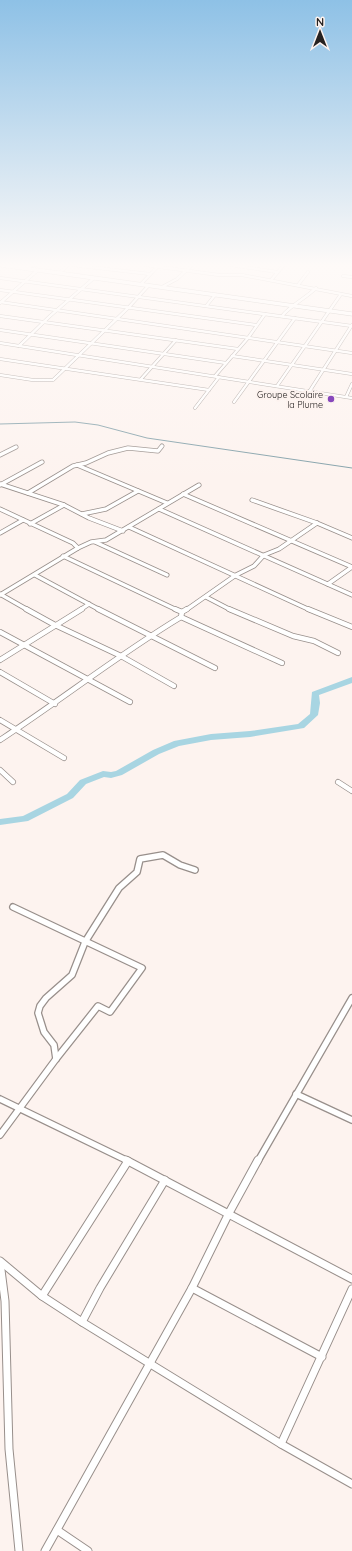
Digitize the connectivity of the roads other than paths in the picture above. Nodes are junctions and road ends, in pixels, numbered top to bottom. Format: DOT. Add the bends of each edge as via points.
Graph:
graph roads {
  1 [pos="28,337"];
  2 [pos="54,337"];
  3 [pos="98,337"];
  4 [pos="155,337"];
  5 [pos="244,337"];
  6 [pos="280,337"];
  7 [pos="311,337"];
  8 [pos="345,337"];
  9 [pos="248,338"];
  10 [pos="176,340"];
  11 [pos="277,342"];
  12 [pos="0,343"];
  13 [pos="92,343"];
  14 [pos="19,346"];
  15 [pos="305,346"];
  16 [pos="238,349"];
  17 [pos="336,351"];
  18 [pos="164,353"];
  19 [pos="352,353"];
  20 [pos="80,355"];
  21 [pos="232,356"];
  22 [pos="0,359"];
  23 [pos="263,361"];
  24 [pos="226,363"];
  25 [pos="291,365"];
  26 [pos="153,366"];
  27 [pos="66,368"];
  28 [pos="323,370"];
  29 [pos="0,374"];
  30 [pos="352,374"];
  31 [pos="215,376"];
  32 [pos="219,376"];
  33 [pos="141,379"];
  34 [pos="251,382"];
  35 [pos="352,384"];
  36 [pos="277,386"];
  37 [pos="209,390"];
  38 [pos="309,392"];
  39 [pos="346,397"];
  40 [pos="352,398"];
  41 [pos="234,402"];
  42 [pos="195,408"];
  43 [pos="162,446"];
  44 [pos="16,447"];
  45 [pos="0,455"];
  46 [pos="42,462"];
  47 [pos="77,466"];
  48 [pos="0,484"];
  49 [pos="200,484"];
  50 [pos="138,491"];
  51 [pos="28,493"];
  52 [pos="182,494"];
  53 [pos="252,500"];
  54 [pos="167,503"];
  55 [pos="64,505"];
  56 [pos="0,509"];
  57 [pos="159,509"];
  58 [pos="82,514"];
  59 [pos="23,520"];
  60 [pos="317,523"];
  61 [pos="30,524"];
  62 [pos="129,527"];
  63 [pos="123,531"];
  64 [pos="0,533"];
  65 [pos="352,538"];
  66 [pos="289,541"];
  67 [pos="95,542"];
  68 [pos="74,543"];
  69 [pos="85,545"];
  70 [pos="78,548"];
  71 [pos="264,555"];
  72 [pos="62,556"];
  73 [pos="352,567"];
  74 [pos="35,574"];
  75 [pos="236,574"];
  76 [pos="167,575"];
  77 [pos="328,584"];
  78 [pos="1,595"];
  79 [pos="352,595"];
  80 [pos="206,598"];
  81 [pos="89,604"];
  82 [pos="182,612"];
  83 [pos="181,617"];
  84 [pos="55,625"];
  85 [pos="352,627"];
  86 [pos="0,632"];
  87 [pos="150,636"];
  88 [pos="25,646"];
  89 [pos="338,653"];
  90 [pos="121,656"];
  91 [pos="0,660"];
  92 [pos="282,663"];
  93 [pos="214,668"];
  94 [pos="0,672"];
  95 [pos="87,679"];
  96 [pos="174,686"];
  97 [pos="130,702"];
  98 [pos="55,704"];
  99 [pos="0,720"];
  100 [pos="15,729"];
  101 [pos="0,740"];
  102 [pos="64,758"];
  103 [pos="0,770"];
  104 [pos="13,782"];
  105 [pos="338,782"];
  106 [pos="352,791"];
  107 [pos="195,870"];
  108 [pos="13,907"];
  109 [pos="85,942"];
  110 [pos="352,998"];
  111 [pos="56,1059"];
  112 [pos="296,1094"];
  113 [pos="0,1099"];
  114 [pos="20,1109"];
  115 [pos="352,1120"];
  116 [pos="0,1135"];
  117 [pos="128,1161"];
  118 [pos="165,1180"];
  119 [pos="229,1213"];
  120 [pos="0,1262"];
  121 [pos="352,1279"];
  122 [pos="192,1288"];
  123 [pos="352,1289"];
  124 [pos="42,1296"];
  125 [pos="82,1322"];
  126 [pos="322,1357"];
  127 [pos="149,1364"];
  128 [pos="281,1444"];
  129 [pos="352,1484"];
  130 [pos="57,1530"];
  131 [pos="19,1551"];
  132 [pos="45,1551"];
  133 [pos="88,1551"];
  1 -- 14 [label="street"];
  2 -- 13 [label="street"];
  3 -- 13 [label="street"];
  4 -- 10 [label="street"];
  5 -- 9 [label="street"];
  6 -- 11 [label="street"];
  7 -- 15 [label="street"];
  8 -- 17 [label="street"];
  9 -- 11 [label="street"];
  9 -- 16 [label="street"];
  10 -- 16 [label="street"];
  10 -- 18 [label="street"];
  11 -- 15 [label="street"];
  11 -- 23 [label="street"];
  12 -- 14 [label="street"];
  13 -- 18 [label="street"];
  13 -- 20 [label="street"];
  14 -- 20 [label="street"];
  15 -- 17 [label="street"];
  15 -- 25 [label="street"];
  16 -- 21 [label="street"];
  17 -- 19 [label="street"];
  17 -- 28 [label="street"];
  18 -- 24 [label="street"];
  18 -- 26 [label="street"];
  20 -- 26 [label="street"];
  20 -- 27 [label="street"];
  21 -- 23 [label="street"];
  21 -- 24 [label="street"];
  22 -- 27 [label="street"];
  23 -- 25 [label="street"];
  23 -- 34 [label="street"];
  24 -- 31 [label="street"];
  25 -- 28 [label="street"];
  25 -- 36 [label="street"];
  26 -- 31 [label="street"];
  26 -- 33 [label="street"];
  27 -- 29 [label="street" via="53,380 46,381"];
  27 -- 33 [label="street"];
  28 -- 30 [label="street"];
  28 -- 38 [label="street"];
  31 -- 32 [label="street"];
  32 -- 34 [label="street"];
  32 -- 37 [label="street"];
  33 -- 37 [label="street"];
  34 -- 36 [label="street"];
  34 -- 41 [label="street"];
  35 -- 39 [label="street"];
  36 -- 38 [label="street"];
  37 -- 42 [label="street"];
  38 -- 39 [label="street"];
  39 -- 40 [label="street"];
  43 -- 47 [label="street" via="158,451 120,449"];
  44 -- 45 [label="street"];
  46 -- 48 [label="street"];
  47 -- 50 [label="street"];
  47 -- 51 [label="street"];
  48 -- 51 [label="street"];
  49 -- 52 [label="street"];
  50 -- 54 [label="street"];
  50 -- 58 [label="street" via="106,509"];
  51 -- 55 [label="street"];
  52 -- 54 [label="street"];
  52 -- 66 [label="street"];
  53 -- 60 [label="street"];
  54 -- 57 [label="street"];
  55 -- 58 [label="street"];
  55 -- 61 [label="street"];
  56 -- 59 [label="street"];
  57 -- 62 [label="street"];
  57 -- 71 [label="street" via="212,535"];
  58 -- 63 [label="street"];
  59 -- 61 [label="street"];
  59 -- 64 [label="street"];
  60 -- 65 [label="street"];
  60 -- 66 [label="street"];
  61 -- 68 [label="street"];
  62 -- 63 [label="street"];
  62 -- 75 [label="street"];
  63 -- 67 [label="street" via="106,540"];
  66 -- 71 [label="street" via="279,549"];
  66 -- 73 [label="street"];
  67 -- 69 [label="street"];
  67 -- 76 [label="street"];
  68 -- 69 [label="street"];
  68 -- 70 [label="street"];
  69 -- 70 [label="street"];
  70 -- 72 [label="street"];
  71 -- 75 [label="street" via="254,566"];
  71 -- 77 [label="street"];
  72 -- 74 [label="street"];
  72 -- 82 [label="street"];
  73 -- 77 [label="street"];
  74 -- 78 [label="street"];
  74 -- 81 [label="street"];
  75 -- 80 [label="street"];
  75 -- 85 [label="street" via="278,596"];
  77 -- 79 [label="street"];
  78 -- 84 [label="street"];
  80 -- 82 [label="street"];
  80 -- 89 [label="street"];
  81 -- 84 [label="street"];
  81 -- 87 [label="street"];
  82 -- 83 [label="street"];
  83 -- 87 [label="street"];
  83 -- 92 [label="street"];
  84 -- 88 [label="street"];
  84 -- 90 [label="street"];
  86 -- 88 [label="street"];
  87 -- 90 [label="street"];
  87 -- 93 [label="street"];
  88 -- 91 [label="street"];
  88 -- 95 [label="street"];
  90 -- 95 [label="street"];
  90 -- 96 [label="street"];
  94 -- 98 [label="street"];
  95 -- 97 [label="street"];
  95 -- 98 [label="street"];
  98 -- 100 [label="street"];
  99 -- 100 [label="street"];
  100 -- 101 [label="street"];
  100 -- 102 [label="street"];
  103 -- 104 [label="street"];
  105 -- 106 [label="street"];
  107 -- 109 [label="street" via="163,855 140,859 139,869 119,888"];
  108 -- 109 [label="street"];
  109 -- 111 [label="street" via="72,975 46,998 38,1013 44,1032 54,1045"];
  109 -- 111 [label="street" via="142,968 110,1012 98,1006"];
  110 -- 112 [label="street"];
  111 -- 114 [label="street"];
  112 -- 115 [label="street"];
  112 -- 119 [label="street"];
  113 -- 114 [label="street"];
  114 -- 116 [label="street"];
  114 -- 117 [label="street"];
  117 -- 118 [label="street"];
  117 -- 124 [label="street"];
  118 -- 119 [label="street"];
  118 -- 125 [label="street"];
  119 -- 121 [label="street"];
  119 -- 122 [label="street"];
  120 -- 124 [label="street"];
  120 -- 131 [label="street" via="5,1301 9,1449"];
  122 -- 126 [label="street"];
  122 -- 127 [label="street"];
  123 -- 126 [label="street"];
  124 -- 125 [label="street"];
  125 -- 127 [label="street"];
  126 -- 128 [label="street"];
  127 -- 128 [label="street"];
  127 -- 130 [label="street"];
  128 -- 129 [label="street"];
  130 -- 132 [label="street"];
  130 -- 133 [label="street"];
}
